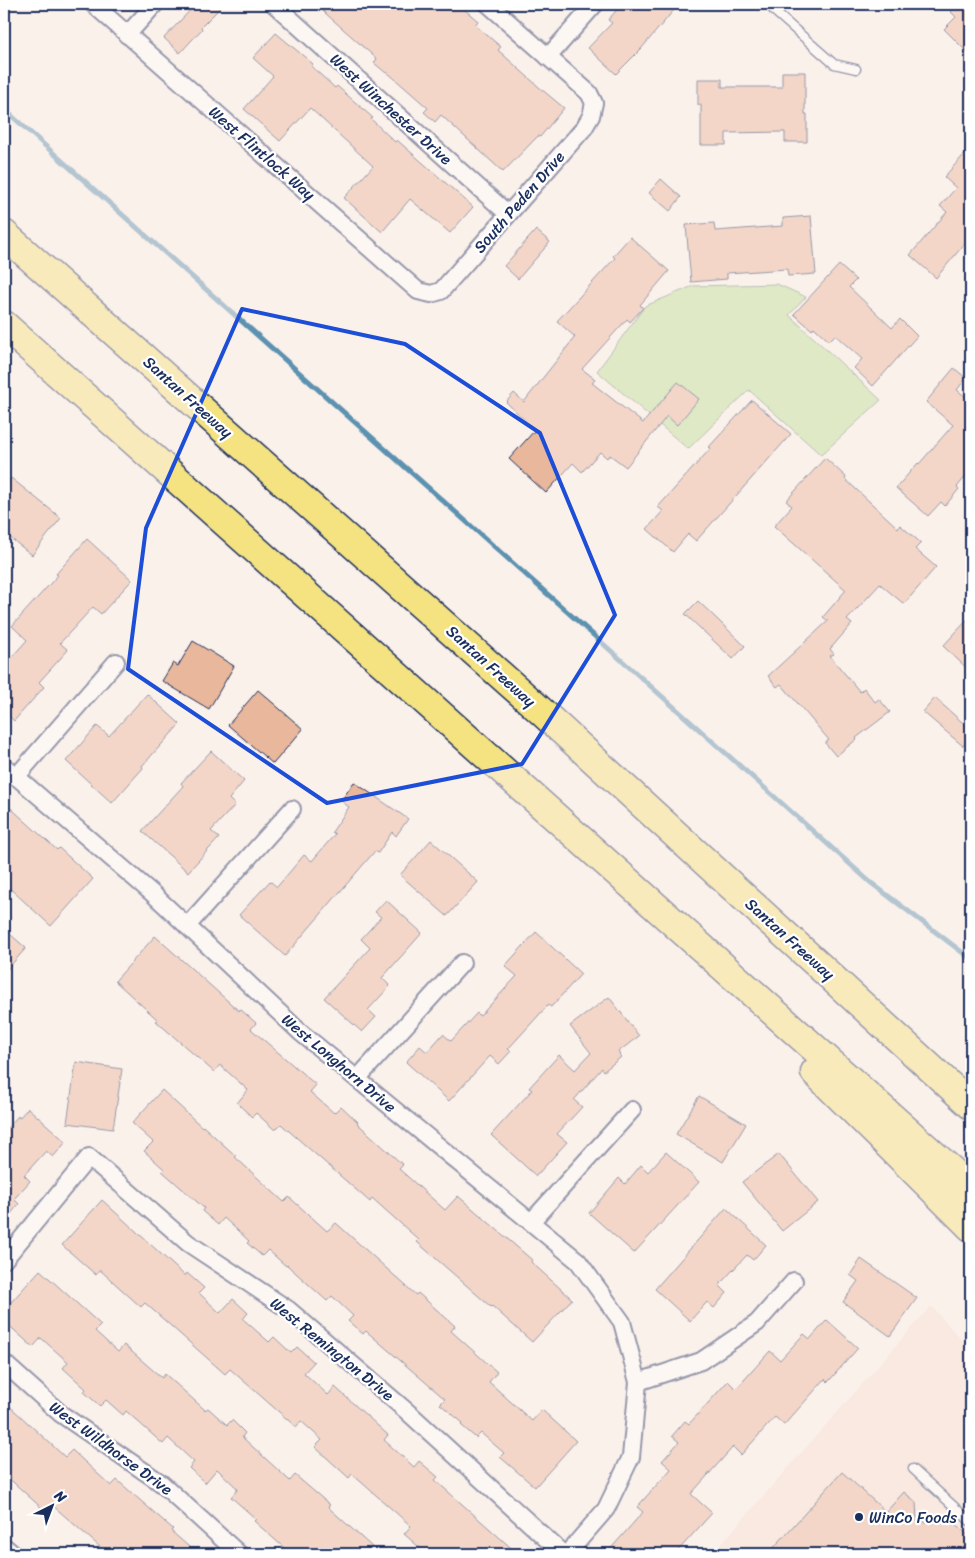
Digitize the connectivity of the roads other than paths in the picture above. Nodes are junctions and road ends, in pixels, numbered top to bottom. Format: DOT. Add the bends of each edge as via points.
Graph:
graph roads {
  1 [pos="92,4"];
  2 [pos="155,4"];
  3 [pos="274,4"];
  4 [pos="488,4"];
  5 [pos="595,4"];
  6 [pos="769,4"];
  7 [pos="127,35"];
  8 [pos="548,57"];
  9 [pos="856,69"];
  10 [pos="508,214"];
  11 [pos="4,234"];
  12 [pos="435,293"];
  13 [pos="4,325"];
  14 [pos="116,662"];
  15 [pos="10,771"];
  16 [pos="292,809"];
  17 [pos="187,926"];
  18 [pos="807,955"];
  19 [pos="712,957"];
  20 [pos="462,962"];
  21 [pos="357,1079"];
  22 [pos="971,1081"];
  23 [pos="971,1105"];
  24 [pos="632,1110"];
  25 [pos="971,1188"];
  26 [pos="531,1222"];
  27 [pos="971,1227"];
  28 [pos="4,1260"];
  29 [pos="794,1281"];
  30 [pos="4,1363"];
  31 [pos="638,1382"];
  32 [pos="913,1469"];
  33 [pos="971,1522"];
  34 [pos="4,1548"];
  35 [pos="10,1554"];
  36 [pos="239,1554"];
  37 [pos="563,1554"];
  38 [pos="567,1554"];
  1 -- 7 [label="street, West Flintlock Way"];
  2 -- 7 [label="street"];
  3 -- 10 [label="street, West Winchester Drive"];
  4 -- 8 [label="street"];
  5 -- 8 [label="street"];
  6 -- 9 [label="lane" via="834,64"];
  7 -- 12 [label="street, West Flintlock Way" via="418,291"];
  8 -- 10 [label="street, South Peden Drive" via="589,93 594,103 591,116"];
  10 -- 12 [label="street, South Peden Drive" via="441,291"];
  11 -- 18 [label="highway, Santan Freeway" via="524,695"];
  13 -- 19 [label="highway"];
  14 -- 15 [label="street"];
  15 -- 17 [label="street, West Longhorn Drive"];
  16 -- 17 [label="street"];
  17 -- 21 [label="street, West Longhorn Drive" via="300,1032"];
  18 -- 22 [label="highway"];
  18 -- 23 [label="highway, Santan Freeway"];
  19 -- 25 [label="highway"];
  19 -- 27 [label="highway" via="781,1038"];
  20 -- 21 [label="street"];
  21 -- 26 [label="street, West Longhorn Drive"];
  24 -- 26 [label="street"];
  26 -- 31 [label="street, West Longhorn Drive" via="578,1261 622,1322"];
  28 -- 37 [label="street, West Remington Drive" via="89,1157 188,1243 289,1310 410,1414"];
  29 -- 31 [label="street" via="757,1322 701,1361"];
  30 -- 36 [label="street, West Wildhorse Drive" via="61,1414 161,1483"];
  31 -- 38 [label="street" via="631,1456 606,1509"];
  32 -- 33 [label="lane"];
  34 -- 35 [label="street"];
}
